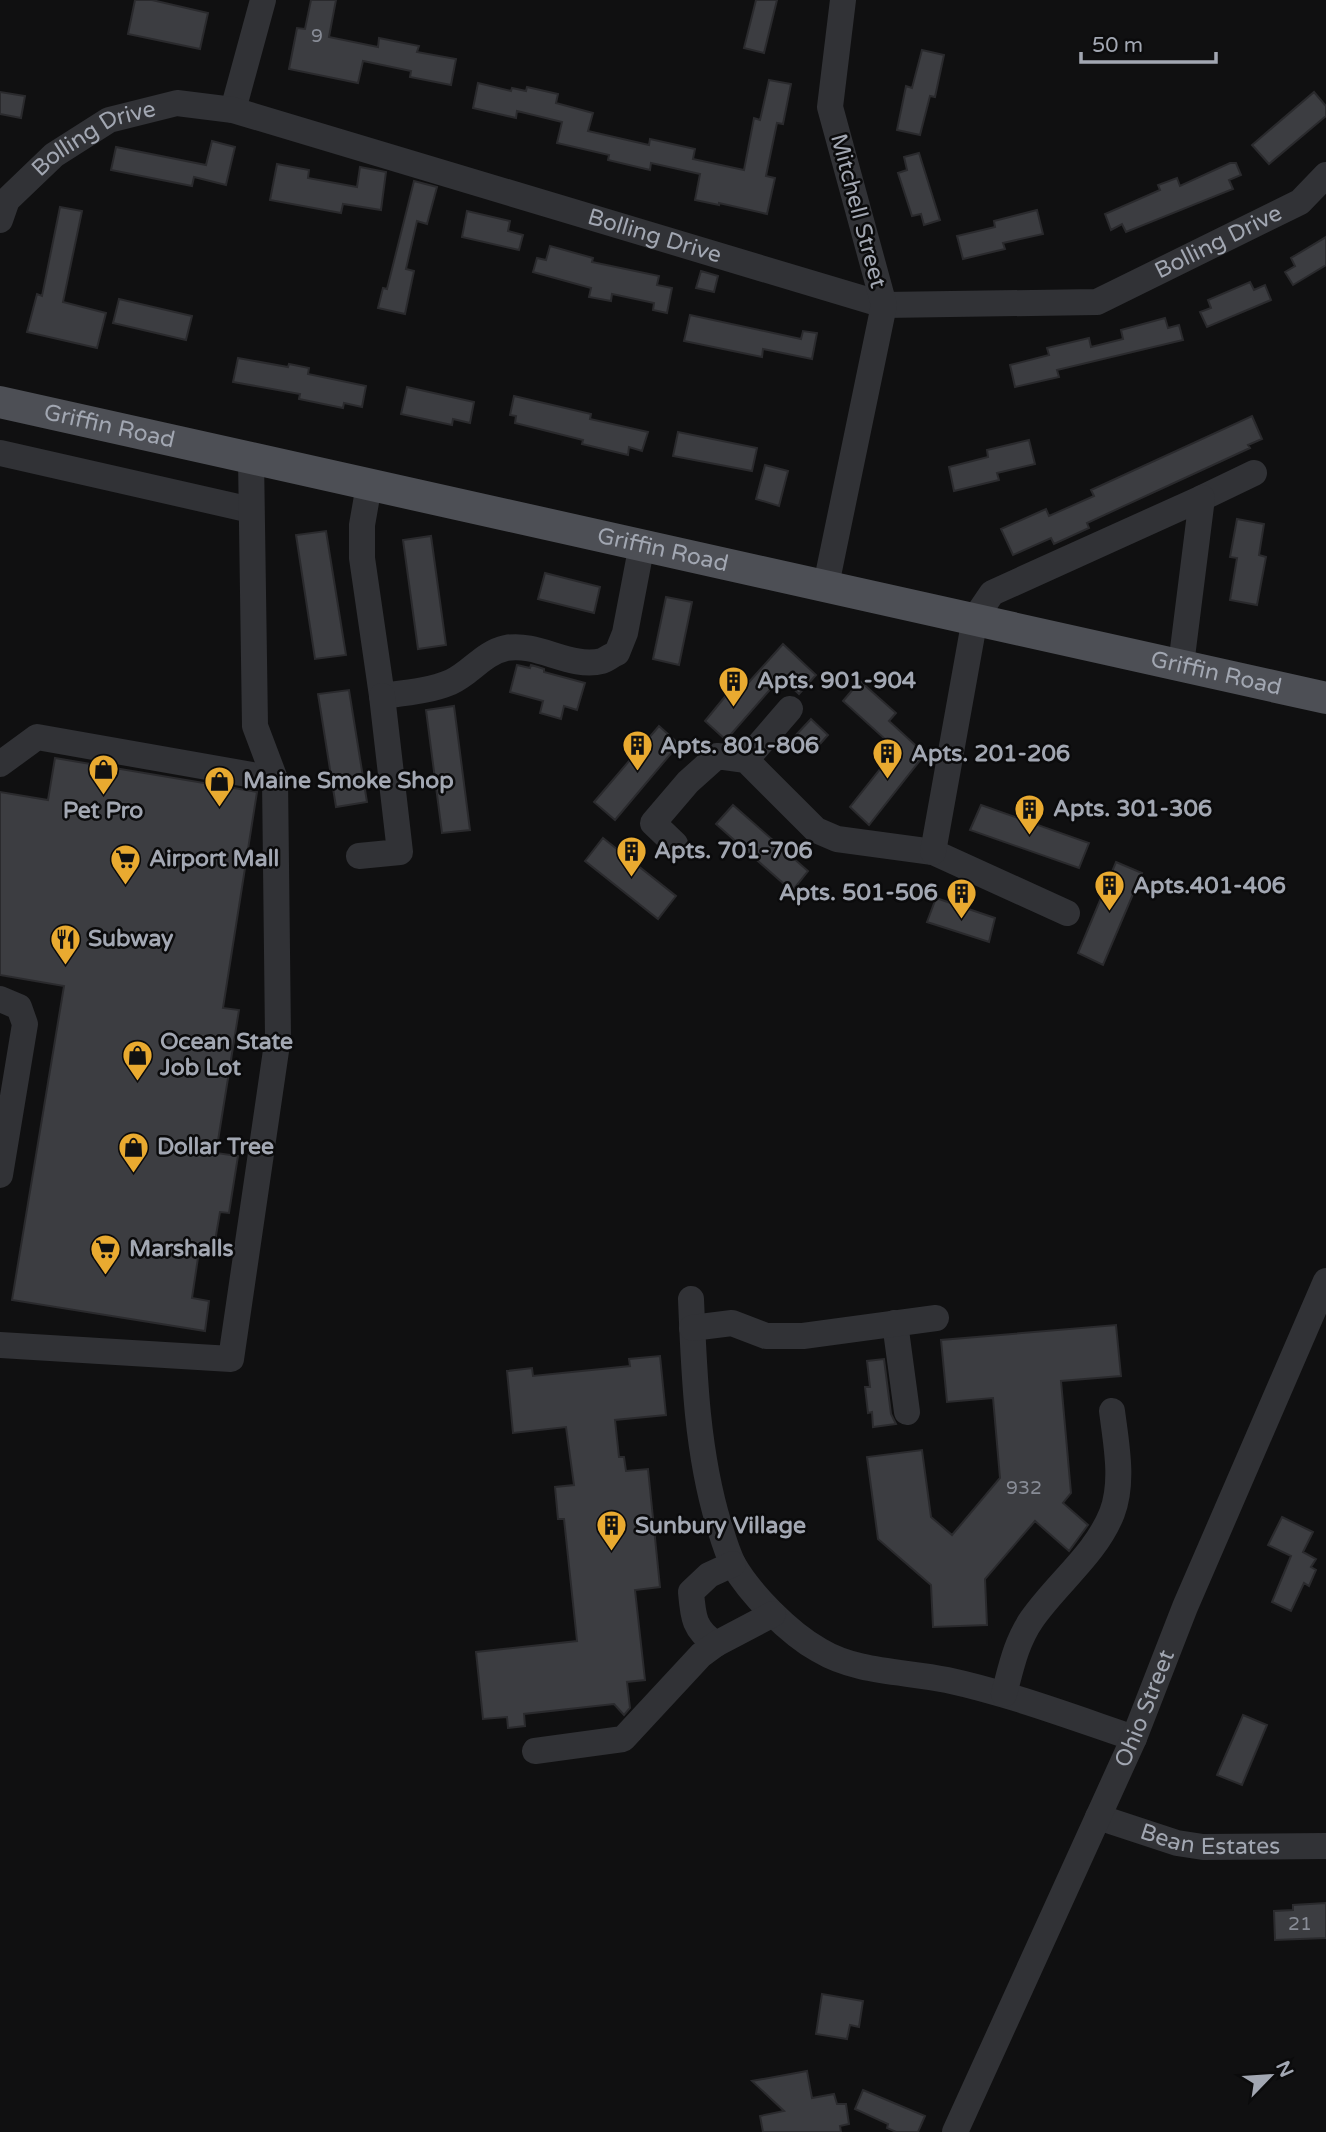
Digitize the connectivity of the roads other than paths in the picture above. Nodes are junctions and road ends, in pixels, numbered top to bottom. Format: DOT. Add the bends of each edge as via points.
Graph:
graph roads {
  1 [pos="263,0"];
  2 [pos="843,0"];
  3 [pos="233,110"];
  4 [pos="1326,175"];
  5 [pos="0,220"];
  6 [pos="884,305"];
  7 [pos="0,402"];
  8 [pos="0,453"];
  9 [pos="251,458"];
  10 [pos="1254,473"];
  11 [pos="369,485"];
  12 [pos="1202,498"];
  13 [pos="251,510"];
  14 [pos="642,544"];
  15 [pos="826,585"];
  16 [pos="975,618"];
  17 [pos="1181,665"];
  18 [pos="382,696"];
  19 [pos="1326,698"];
  20 [pos="790,709"];
  21 [pos="746,760"];
  22 [pos="0,764"];
  23 [pos="275,779"];
  24 [pos="675,844"];
  25 [pos="933,852"];
  26 [pos="359,856"];
  27 [pos="1067,913"];
  28 [pos="0,999"];
  29 [pos="0,1170"];
  30 [pos="1326,1281"];
  31 [pos="691,1299"];
  32 [pos="936,1318"];
  33 [pos="895,1323"];
  34 [pos="692,1328"];
  35 [pos="0,1345"];
  36 [pos="1112,1411"];
  37 [pos="907,1412"];
  38 [pos="733,1564"];
  39 [pos="773,1614"];
  40 [pos="716,1644"];
  41 [pos="1004,1694"];
  42 [pos="1134,1738"];
  43 [pos="535,1751"];
  44 [pos="1098,1817"];
  45 [pos="1326,1846"];
  46 [pos="955,2132"];
  1 -- 3 [label="street"];
  2 -- 6 [label="street, Mitchell Street" via="830,107"];
  3 -- 5 [label="street, Bolling Drive" via="177,103 109,120 54,155 7,200"];
  3 -- 6 [label="street, Bolling Drive"];
  4 -- 6 [label="street, Bolling Drive" via="1300,202 1097,302"];
  6 -- 15 [label="street, Mitchell Street"];
  7 -- 9 [label="main road, Griffin Road"];
  8 -- 13 [label="street"];
  9 -- 11 [label="main road, Griffin Road"];
  9 -- 13 [label="street"];
  10 -- 12 [label="street"];
  11 -- 14 [label="main road, Griffin Road"];
  11 -- 18 [label="street" via="362,558"];
  12 -- 16 [label="street" via="992,593"];
  12 -- 17 [label="street"];
  13 -- 23 [label="street" via="255,726"];
  14 -- 15 [label="main road, Griffin Road"];
  14 -- 18 [label="street" via="625,634 617,653 602,661 583,662 507,648 489,654 452,682"];
  15 -- 16 [label="main road, Griffin Road"];
  16 -- 17 [label="main road, Griffin Road"];
  16 -- 25 [label="street"];
  17 -- 19 [label="main road, Griffin Road"];
  18 -- 26 [label="street" via="400,852"];
  20 -- 21 [label="street"];
  21 -- 24 [label="street" via="717,756 662,812 653,823"];
  21 -- 25 [label="street" via="816,830 837,839"];
  22 -- 23 [label="street" via="37,737"];
  23 -- 35 [label="street" via="278,1037 231,1359"];
  25 -- 27 [label="street"];
  28 -- 29 [label="street" via="19,1007 25,1024"];
  30 -- 42 [label="street, Ohio Street" via="1185,1606"];
  31 -- 34 [label="street"];
  32 -- 33 [label="street"];
  33 -- 34 [label="street" via="803,1336 766,1336 732,1323"];
  33 -- 37 [label="street"];
  34 -- 38 [label="street" via="709,1492"];
  36 -- 41 [label="street" via="1118,1482 1113,1511 1099,1539 1031,1621 1016,1648"];
  38 -- 39 [label="street"];
  38 -- 40 [label="street" via="691,1592 693,1620 703,1636"];
  39 -- 40 [label="street"];
  39 -- 41 [label="street" via="818,1650 857,1666"];
  40 -- 43 [label="street" via="623,1739"];
  41 -- 42 [label="street"];
  42 -- 44 [label="street, Ohio Street"];
  44 -- 45 [label="street, Bean Estates" via="1203,1847"];
  44 -- 46 [label="street, Ohio Street"];
}
